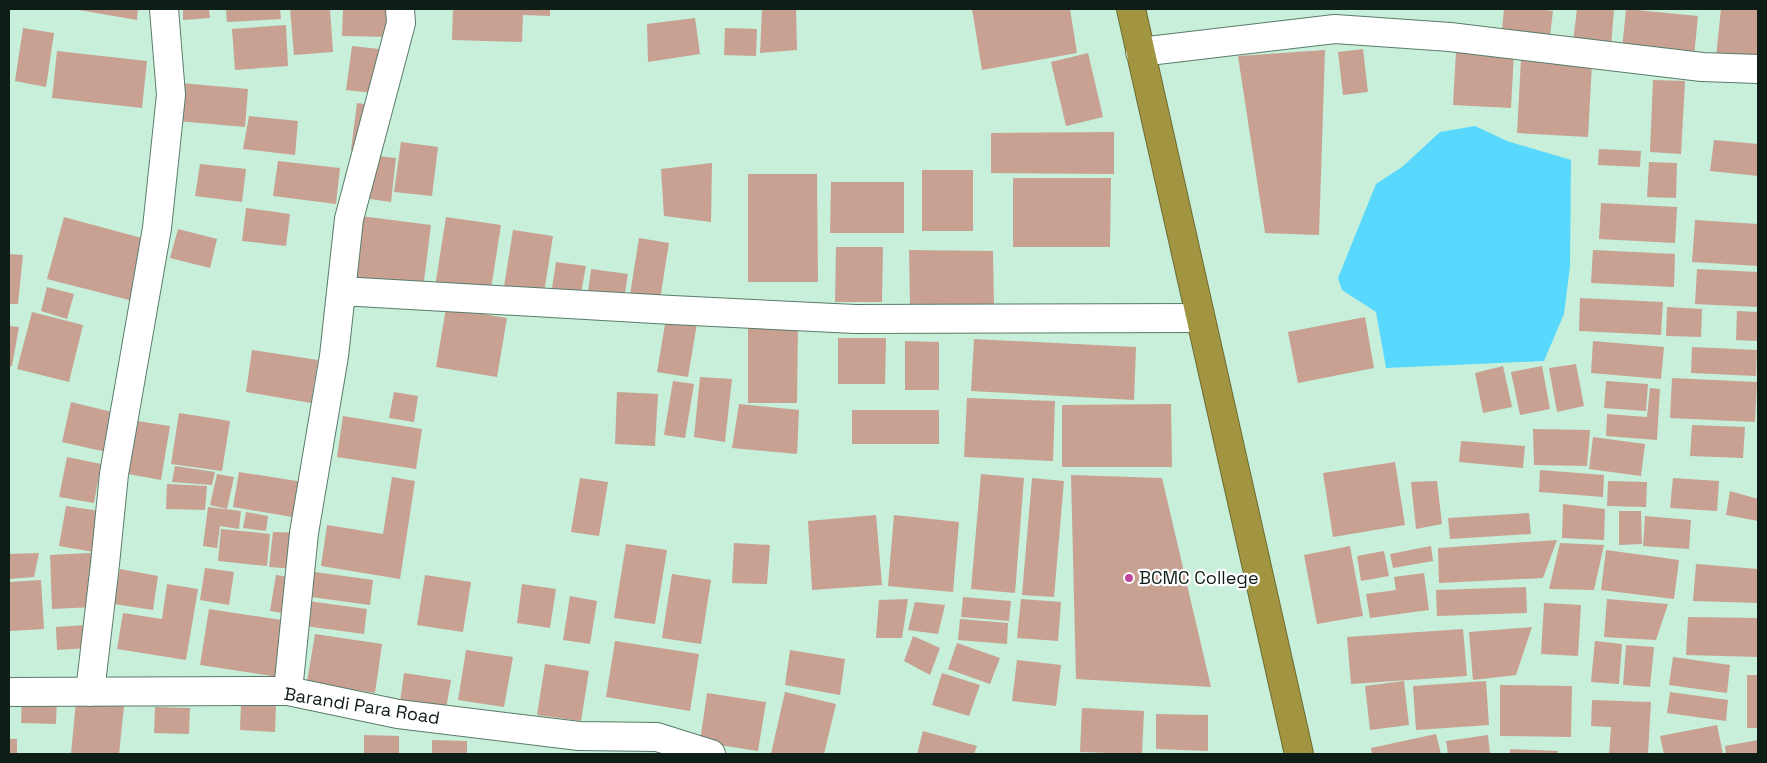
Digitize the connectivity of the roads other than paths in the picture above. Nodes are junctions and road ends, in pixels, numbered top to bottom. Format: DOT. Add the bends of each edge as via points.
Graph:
graph roads {
  1 [pos="164,9"];
  2 [pos="400,9"];
  3 [pos="1131,9"];
  4 [pos="1140,52"];
  5 [pos="1758,69"];
  6 [pos="341,291"];
  7 [pos="1200,318"];
  8 [pos="9,692"];
  9 [pos="90,692"];
  10 [pos="288,692"];
  11 [pos="712,754"];
  12 [pos="1299,754"];
  1 -- 9 [label="street" via="171,95 157,228 114,474"];
  2 -- 6 [label="street" via="401,23 349,219"];
  3 -- 4 [label="highway"];
  4 -- 5 [label="street" via="1335,29 1450,37 1702,67"];
  4 -- 7 [label="highway"];
  6 -- 7 [label="street" via="855,319"];
  6 -- 10 [label="street" via="334,356 304,533"];
  7 -- 12 [label="highway"];
  8 -- 9 [label="street, Barandi Para Road"];
  9 -- 10 [label="street, Barandi Para Road"];
  10 -- 11 [label="street, Barandi Para Road" via="398,714 579,736 657,737"];
}
